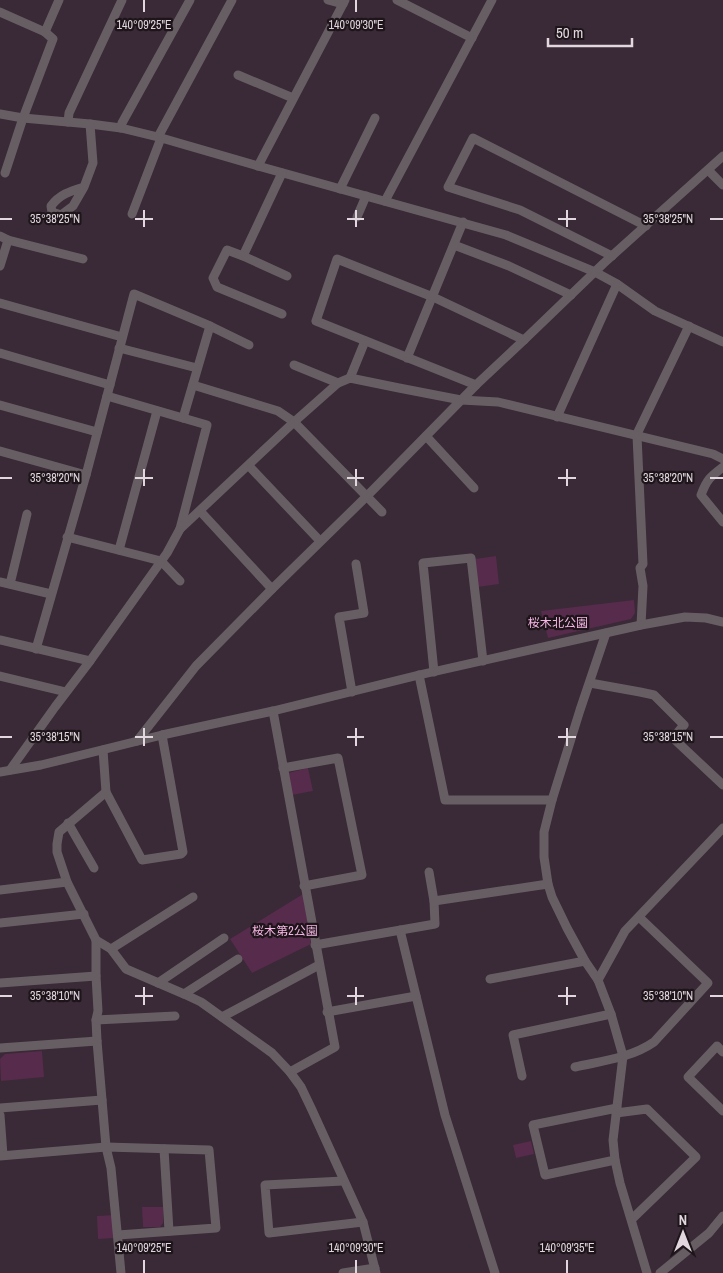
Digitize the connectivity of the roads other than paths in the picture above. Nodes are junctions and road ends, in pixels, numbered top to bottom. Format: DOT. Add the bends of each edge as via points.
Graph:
graph roads {
  1 [pos="59,0"];
  2 [pos="122,0"];
  3 [pos="190,0"];
  4 [pos="232,0"];
  5 [pos="328,0"];
  6 [pos="397,0"];
  7 [pos="492,0"];
  8 [pos="344,2"];
  9 [pos="0,12"];
  10 [pos="46,32"];
  11 [pos="472,38"];
  12 [pos="238,75"];
  13 [pos="293,98"];
  14 [pos="0,114"];
  15 [pos="23,118"];
  16 [pos="375,118"];
  17 [pos="68,122"];
  18 [pos="90,124"];
  19 [pos="121,128"];
  20 [pos="160,137"];
  21 [pos="723,156"];
  22 [pos="258,166"];
  23 [pos="708,170"];
  24 [pos="5,173"];
  25 [pos="282,173"];
  26 [pos="723,185"];
  27 [pos="84,187"];
  28 [pos="340,189"];
  29 [pos="366,196"];
  30 [pos="385,201"];
  31 [pos="132,214"];
  32 [pos="357,218"];
  33 [pos="463,222"];
  34 [pos="646,226"];
  35 [pos="4,238"];
  36 [pos="454,245"];
  37 [pos="243,256"];
  38 [pos="612,256"];
  39 [pos="83,259"];
  40 [pos="0,266"];
  41 [pos="595,272"];
  42 [pos="287,276"];
  43 [pos="617,284"];
  44 [pos="571,295"];
  45 [pos="433,297"];
  46 [pos="0,303"];
  47 [pos="282,314"];
  48 [pos="210,326"];
  49 [pos="689,326"];
  50 [pos="122,337"];
  51 [pos="524,340"];
  52 [pos="365,341"];
  53 [pos="723,342"];
  54 [pos="249,345"];
  55 [pos="120,348"];
  56 [pos="0,353"];
  57 [pos="407,358"];
  58 [pos="294,365"];
  59 [pos="197,368"];
  60 [pos="350,378"];
  61 [pos="338,384"];
  62 [pos="110,385"];
  63 [pos="193,385"];
  64 [pos="476,385"];
  65 [pos="107,396"];
  66 [pos="461,400"];
  67 [pos="0,405"];
  68 [pos="157,410"];
  69 [pos="558,417"];
  70 [pos="183,418"];
  71 [pos="294,422"];
  72 [pos="97,432"];
  73 [pos="426,436"];
  74 [pos="636,436"];
  75 [pos="0,451"];
  76 [pos="723,459"];
  77 [pos="249,466"];
  78 [pos="723,467"];
  79 [pos="86,475"];
  80 [pos="474,488"];
  81 [pos="367,496"];
  82 [pos="200,511"];
  83 [pos="382,512"];
  84 [pos="27,514"];
  85 [pos="723,522"];
  86 [pos="180,529"];
  87 [pos="67,537"];
  88 [pos="320,541"];
  89 [pos="120,550"];
  90 [pos="161,562"];
  91 [pos="356,564"];
  92 [pos="180,581"];
  93 [pos="0,582"];
  94 [pos="10,584"];
  95 [pos="272,589"];
  96 [pos="51,594"];
  97 [pos="722,620"];
  98 [pos="641,625"];
  99 [pos="606,633"];
  100 [pos="0,640"];
  101 [pos="36,649"];
  102 [pos="90,662"];
  103 [pos="482,662"];
  104 [pos="434,672"];
  105 [pos="0,676"];
  106 [pos="419,676"];
  107 [pos="590,684"];
  108 [pos="66,692"];
  109 [pos="352,692"];
  110 [pos="273,711"];
  111 [pos="162,735"];
  112 [pos="136,742"];
  113 [pos="103,750"];
  114 [pos="284,768"];
  115 [pos="5,771"];
  116 [pos="0,781"];
  117 [pos="723,784"];
  118 [pos="106,792"];
  119 [pos="552,800"];
  120 [pos="68,823"];
  121 [pos="723,828"];
  122 [pos="94,868"];
  123 [pos="429,872"];
  124 [pos="67,882"];
  125 [pos="548,884"];
  126 [pos="304,886"];
  127 [pos="0,890"];
  128 [pos="193,897"];
  129 [pos="434,901"];
  130 [pos="84,914"];
  131 [pos="639,917"];
  132 [pos="0,922"];
  133 [pos="400,930"];
  134 [pos="224,938"];
  135 [pos="96,940"];
  136 [pos="316,945"];
  137 [pos="111,949"];
  138 [pos="238,959"];
  139 [pos="585,961"];
  140 [pos="319,965"];
  141 [pos="96,976"];
  142 [pos="490,979"];
  143 [pos="598,980"];
  144 [pos="0,983"];
  145 [pos="158,983"];
  146 [pos="184,994"];
  147 [pos="416,996"];
  148 [pos="327,1012"];
  149 [pos="611,1014"];
  150 [pos="175,1016"];
  151 [pos="222,1017"];
  152 [pos="96,1020"];
  153 [pos="97,1041"];
  154 [pos="0,1048"];
  155 [pos="723,1052"];
  156 [pos="623,1056"];
  157 [pos="575,1067"];
  158 [pos="290,1072"];
  159 [pos="522,1076"];
  160 [pos="102,1100"];
  161 [pos="0,1108"];
  162 [pos="617,1110"];
  163 [pos="723,1111"];
  164 [pos="0,1115"];
  165 [pos="106,1148"];
  166 [pos="164,1149"];
  167 [pos="2,1156"];
  168 [pos="615,1160"];
  169 [pos="344,1181"];
  170 [pos="723,1216"];
  171 [pos="632,1220"];
  172 [pos="362,1222"];
  173 [pos="169,1231"];
  174 [pos="118,1235"];
  175 [pos="375,1271"];
  176 [pos="122,1273"];
  177 [pos="343,1273"];
  178 [pos="495,1273"];
  179 [pos="647,1273"];
  180 [pos="660,1273"];
  1 -- 10 [label="street"];
  2 -- 17 [label="street" via="69,113"];
  3 -- 19 [label="street"];
  4 -- 20 [label="street"];
  5 -- 8 [label="street"];
  6 -- 11 [label="street"];
  7 -- 11 [label="street"];
  8 -- 13 [label="street"];
  9 -- 10 [label="street"];
  10 -- 15 [label="street" via="53,39"];
  11 -- 30 [label="street"];
  12 -- 13 [label="street"];
  13 -- 22 [label="street"];
  14 -- 15 [label="street"];
  15 -- 17 [label="street"];
  15 -- 24 [label="street"];
  16 -- 28 [label="street"];
  17 -- 18 [label="street"];
  18 -- 19 [label="street"];
  18 -- 27 [label="street" via="93,163"];
  19 -- 20 [label="street"];
  20 -- 22 [label="street"];
  20 -- 31 [label="street"];
  21 -- 23 [label="street"];
  22 -- 25 [label="street"];
  23 -- 26 [label="street"];
  23 -- 34 [label="street"];
  25 -- 28 [label="street"];
  25 -- 37 [label="street"];
  28 -- 29 [label="street"];
  29 -- 30 [label="street"];
  29 -- 32 [label="street"];
  30 -- 33 [label="street"];
  33 -- 36 [label="street"];
  33 -- 41 [label="street" via="506,235"];
  34 -- 38 [label="street"];
  34 -- 38 [label="street" via="473,138 448,187 520,210"];
  35 -- 39 [label="street"];
  35 -- 40 [label="street"];
  36 -- 44 [label="street" via="510,266"];
  36 -- 45 [label="street"];
  37 -- 42 [label="street"];
  37 -- 47 [label="street" via="227,250 213,278 217,287"];
  38 -- 41 [label="street"];
  41 -- 43 [label="street"];
  41 -- 44 [label="street"];
  43 -- 49 [label="street" via="655,311"];
  43 -- 69 [label="street"];
  44 -- 51 [label="street"];
  45 -- 51 [label="street"];
  45 -- 52 [label="street" via="337,259 316,321"];
  45 -- 57 [label="street"];
  46 -- 50 [label="street"];
  48 -- 50 [label="street" via="134,294"];
  48 -- 54 [label="street"];
  48 -- 59 [label="street"];
  49 -- 53 [label="street"];
  49 -- 74 [label="street"];
  50 -- 55 [label="street"];
  51 -- 64 [label="street"];
  52 -- 57 [label="street"];
  52 -- 60 [label="street"];
  55 -- 59 [label="street"];
  55 -- 62 [label="street"];
  56 -- 62 [label="street"];
  57 -- 64 [label="street"];
  58 -- 61 [label="street"];
  59 -- 63 [label="street"];
  60 -- 61 [label="street"];
  60 -- 66 [label="street"];
  61 -- 71 [label="street"];
  62 -- 65 [label="street"];
  63 -- 70 [label="street"];
  63 -- 71 [label="street" via="278,411"];
  64 -- 66 [label="street"];
  65 -- 68 [label="street"];
  65 -- 72 [label="street"];
  66 -- 69 [label="street" via="498,402"];
  66 -- 73 [label="street"];
  67 -- 72 [label="street"];
  68 -- 70 [label="street"];
  68 -- 89 [label="street"];
  69 -- 74 [label="street"];
  70 -- 86 [label="street" via="207,425"];
  71 -- 77 [label="street"];
  71 -- 81 [label="street"];
  72 -- 79 [label="street"];
  73 -- 80 [label="street"];
  73 -- 81 [label="street"];
  74 -- 76 [label="street"];
  74 -- 98 [label="street" via="643,564 640,568 643,586"];
  75 -- 79 [label="street"];
  77 -- 82 [label="street"];
  77 -- 88 [label="street"];
  78 -- 85 [label="street" via="706,482 701,495"];
  79 -- 87 [label="street"];
  81 -- 83 [label="street"];
  81 -- 88 [label="street"];
  82 -- 86 [label="street"];
  82 -- 95 [label="street"];
  84 -- 94 [label="street"];
  86 -- 90 [label="street"];
  87 -- 89 [label="street"];
  87 -- 96 [label="street"];
  88 -- 95 [label="street"];
  89 -- 90 [label="street"];
  90 -- 92 [label="street"];
  90 -- 102 [label="street"];
  91 -- 109 [label="street" via="364,613 339,617"];
  93 -- 94 [label="street"];
  94 -- 96 [label="street"];
  95 -- 112 [label="street" via="196,666"];
  96 -- 101 [label="street"];
  97 -- 98 [label="street" via="685,617"];
  98 -- 99 [label="street"];
  99 -- 103 [label="street"];
  99 -- 107 [label="street"];
  100 -- 101 [label="street"];
  101 -- 102 [label="street"];
  102 -- 108 [label="street"];
  103 -- 104 [label="street"];
  103 -- 104 [label="street" via="471,558 423,563"];
  104 -- 106 [label="street"];
  105 -- 108 [label="street"];
  106 -- 109 [label="street"];
  106 -- 119 [label="street" via="445,800"];
  107 -- 117 [label="street" via="654,695 684,725 673,738"];
  107 -- 119 [label="street"];
  108 -- 115 [label="street"];
  109 -- 110 [label="street"];
  110 -- 111 [label="street"];
  110 -- 114 [label="street"];
  111 -- 112 [label="street"];
  111 -- 118 [label="street" via="183,852 142,860"];
  112 -- 113 [label="street"];
  113 -- 115 [label="street"];
  113 -- 118 [label="street"];
  114 -- 126 [label="street"];
  114 -- 126 [label="street" via="338,758 362,875"];
  115 -- 116 [label="street"];
  118 -- 120 [label="street"];
  119 -- 125 [label="street" via="544,832"];
  120 -- 122 [label="street"];
  120 -- 124 [label="street" via="59,832 57,844"];
  121 -- 131 [label="street"];
  123 -- 129 [label="street"];
  124 -- 127 [label="street"];
  124 -- 130 [label="street"];
  125 -- 129 [label="street"];
  125 -- 139 [label="street" via="558,912"];
  126 -- 136 [label="street"];
  128 -- 137 [label="street"];
  129 -- 133 [label="street" via="436,924"];
  130 -- 132 [label="street"];
  130 -- 135 [label="street"];
  131 -- 143 [label="street" via="625,931"];
  131 -- 156 [label="street" via="708,983 654,1042"];
  133 -- 136 [label="street"];
  133 -- 147 [label="street"];
  134 -- 145 [label="street"];
  135 -- 137 [label="street"];
  135 -- 141 [label="street"];
  136 -- 140 [label="street"];
  137 -- 145 [label="street" via="126,968"];
  138 -- 146 [label="street"];
  139 -- 142 [label="street"];
  139 -- 143 [label="street"];
  140 -- 148 [label="street"];
  140 -- 151 [label="street"];
  141 -- 144 [label="street"];
  141 -- 152 [label="street"];
  143 -- 149 [label="street"];
  145 -- 146 [label="street"];
  146 -- 151 [label="street"];
  147 -- 148 [label="street"];
  147 -- 178 [label="street" via="445,1115"];
  148 -- 158 [label="street" via="335,1047"];
  149 -- 156 [label="street"];
  149 -- 159 [label="street" via="513,1035"];
  150 -- 152 [label="street"];
  151 -- 158 [label="street" via="272,1053"];
  152 -- 153 [label="street"];
  153 -- 154 [label="street"];
  153 -- 160 [label="street"];
  155 -- 163 [label="street" via="717,1046 688,1077"];
  156 -- 157 [label="street"];
  156 -- 162 [label="street"];
  158 -- 169 [label="street" via="301,1087"];
  160 -- 161 [label="street"];
  160 -- 165 [label="street"];
  162 -- 168 [label="street" via="613,1140"];
  162 -- 168 [label="street" via="533,1125 545,1175"];
  162 -- 171 [label="street" via="647,1109 696,1157"];
  164 -- 167 [label="street"];
  165 -- 166 [label="street"];
  165 -- 167 [label="street"];
  165 -- 174 [label="street"];
  166 -- 173 [label="street"];
  166 -- 173 [label="street" via="208,1150 216,1228"];
  168 -- 171 [label="street"];
  169 -- 172 [label="street"];
  169 -- 172 [label="street" via="265,1185 269,1232"];
  170 -- 180 [label="street" via="709,1233"];
  171 -- 179 [label="street"];
  172 -- 175 [label="street"];
  173 -- 174 [label="street"];
  174 -- 176 [label="street"];
  175 -- 177 [label="street"];
}
